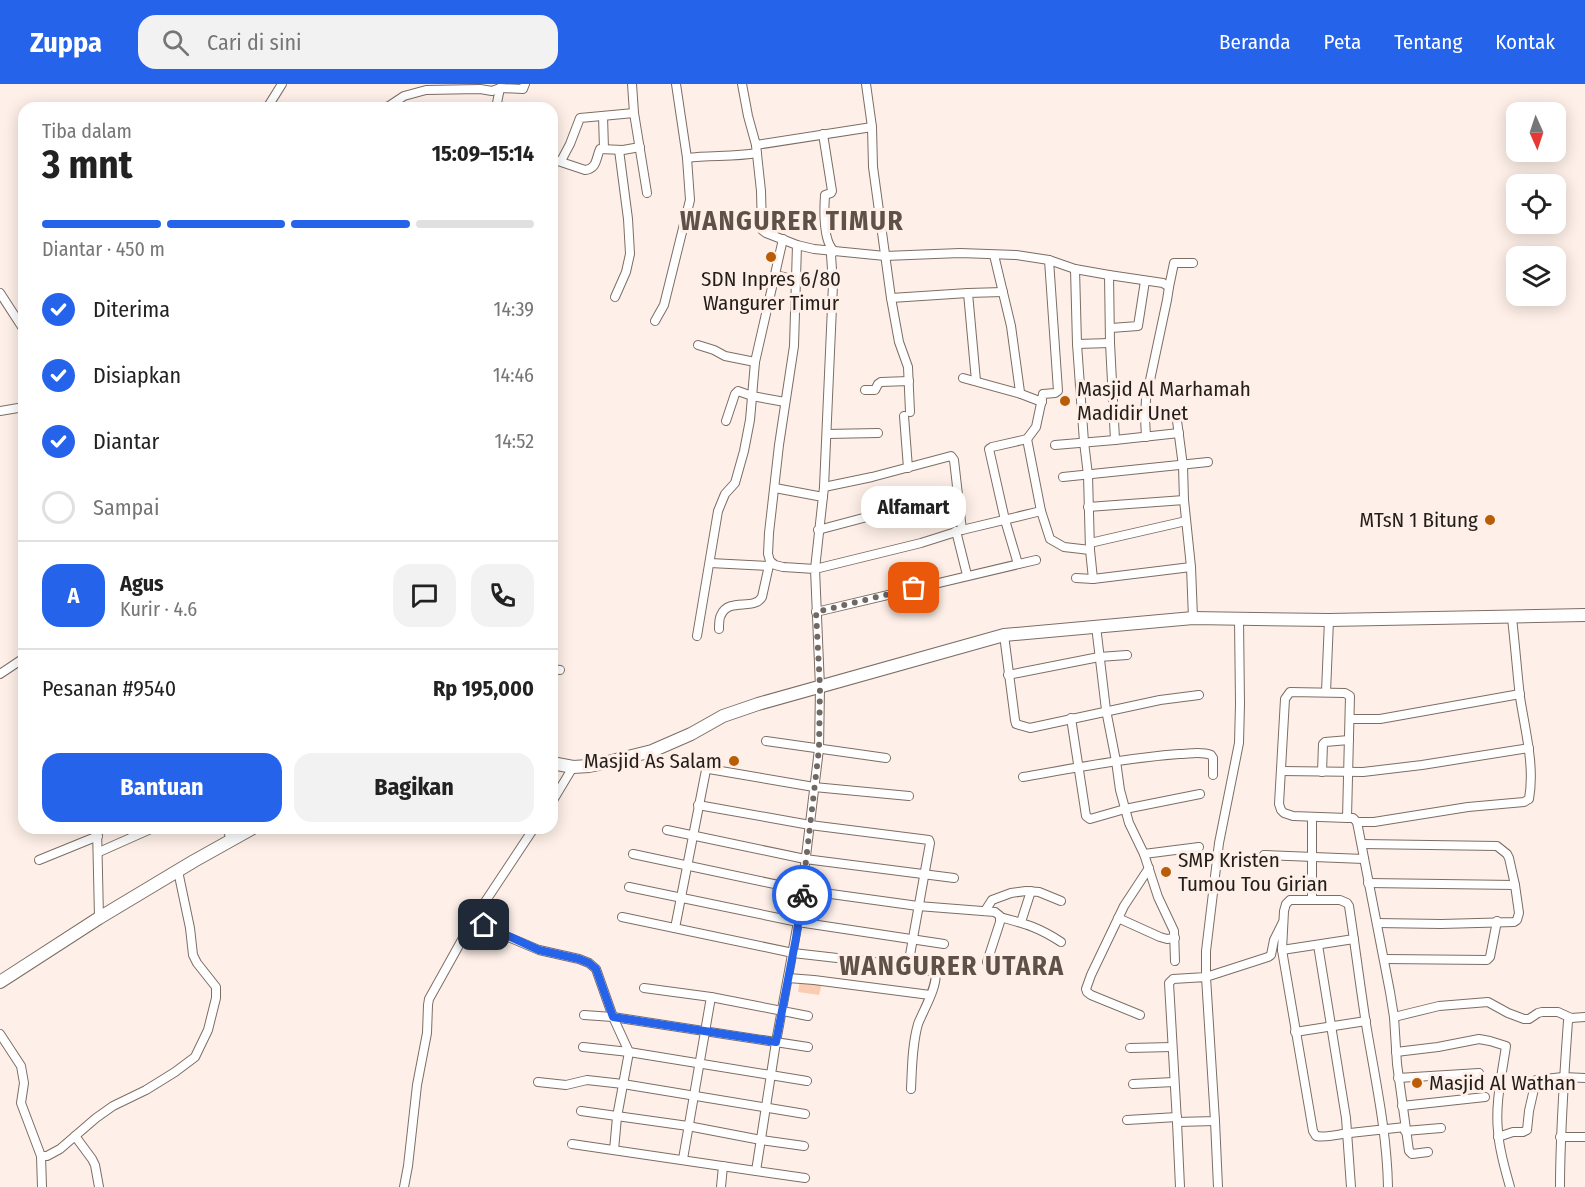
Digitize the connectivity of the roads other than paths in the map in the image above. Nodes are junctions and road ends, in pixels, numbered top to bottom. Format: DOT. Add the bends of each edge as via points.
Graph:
graph roads {
  1 [pos="282,84"];
  2 [pos="525,84"];
  3 [pos="632,84"];
  4 [pos="676,84"];
  5 [pos="742,84"];
  6 [pos="866,84"];
  7 [pos="485,87"];
  8 [pos="500,88"];
  9 [pos="271,102"];
  10 [pos="395,102"];
  11 [pos="497,102"];
  12 [pos="634,113"];
  13 [pos="603,116"];
  14 [pos="872,127"];
  15 [pos="823,134"];
  16 [pos="640,147"];
  17 [pos="604,148"];
  18 [pos="757,149"];
  19 [pos="619,150"];
  20 [pos="558,158"];
  21 [pos="687,158"];
  22 [pos="558,161"];
  23 [pos="647,193"];
  24 [pos="783,239"];
  25 [pos="797,245"];
  26 [pos="834,251"];
  27 [pos="994,255"];
  28 [pos="885,256"];
  29 [pos="1048,260"];
  30 [pos="1193,263"];
  31 [pos="1075,269"];
  32 [pos="776,275"];
  33 [pos="1109,275"];
  34 [pos="796,280"];
  35 [pos="1145,281"];
  36 [pos="1168,287"];
  37 [pos="968,292"];
  38 [pos="1003,292"];
  39 [pos="0,293"];
  40 [pos="615,297"];
  41 [pos="891,298"];
  42 [pos="18,321"];
  43 [pos="655,321"];
  44 [pos="1111,328"];
  45 [pos="1110,343"];
  46 [pos="1077,344"];
  47 [pos="698,345"];
  48 [pos="754,362"];
  49 [pos="963,378"];
  50 [pos="909,381"];
  51 [pos="976,381"];
  52 [pos="865,390"];
  53 [pos="1021,394"];
  54 [pos="752,396"];
  55 [pos="785,402"];
  56 [pos="1041,402"];
  57 [pos="18,408"];
  58 [pos="0,411"];
  59 [pos="1176,413"];
  60 [pos="726,421"];
  61 [pos="878,433"];
  62 [pos="1179,433"];
  63 [pos="827,434"];
  64 [pos="1146,437"];
  65 [pos="1027,439"];
  66 [pos="1115,440"];
  67 [pos="1084,442"];
  68 [pos="1055,445"];
  69 [pos="1208,462"];
  70 [pos="1183,466"];
  71 [pos="908,468"];
  72 [pos="1088,475"];
  73 [pos="1063,477"];
  74 [pos="824,487"];
  75 [pos="775,488"];
  76 [pos="957,490"];
  77 [pos="823,497"];
  78 [pos="1184,500"];
  79 [pos="1088,507"];
  80 [pos="1041,512"];
  81 [pos="1005,520"];
  82 [pos="1186,521"];
  83 [pos="818,530"];
  84 [pos="959,531"];
  85 [pos="1090,546"];
  86 [pos="1036,560"];
  87 [pos="710,563"];
  88 [pos="770,564"];
  89 [pos="1018,564"];
  90 [pos="1191,567"];
  91 [pos="815,569"];
  92 [pos="967,575"];
  93 [pos="1076,578"];
  94 [pos="1094,579"];
  95 [pos="816,612"];
  96 [pos="1585,615"];
  97 [pos="1193,618"];
  98 [pos="1512,618"];
  99 [pos="1239,619"];
  100 [pos="1329,620"];
  101 [pos="1096,626"];
  102 [pos="719,629"];
  103 [pos="1004,635"];
  104 [pos="697,636"];
  105 [pos="1127,655"];
  106 [pos="1099,657"];
  107 [pos="18,662"];
  108 [pos="0,674"];
  109 [pos="1008,675"];
  110 [pos="820,687"];
  111 [pos="1326,692"];
  112 [pos="1520,694"];
  113 [pos="1198,695"];
  114 [pos="1106,710"];
  115 [pos="1071,718"];
  116 [pos="1350,719"];
  117 [pos="1349,740"];
  118 [pos="766,741"];
  119 [pos="1529,748"];
  120 [pos="819,749"];
  121 [pos="886,758"];
  122 [pos="1116,761"];
  123 [pos="558,764"];
  124 [pos="573,767"];
  125 [pos="1078,768"];
  126 [pos="1281,771"];
  127 [pos="1322,772"];
  128 [pos="1348,772"];
  129 [pos="1213,775"];
  130 [pos="1023,777"];
  131 [pos="814,787"];
  132 [pos="558,792"];
  133 [pos="1200,794"];
  134 [pos="909,796"];
  135 [pos="698,805"];
  136 [pos="1125,809"];
  137 [pos="1312,817"];
  138 [pos="1347,818"];
  139 [pos="1357,822"];
  140 [pos="810,825"];
  141 [pos="667,830"];
  142 [pos="94,834"];
  143 [pos="98,834"];
  144 [pos="140,834"];
  145 [pos="229,834"];
  146 [pos="530,834"];
  147 [pos="693,836"];
  148 [pos="1362,844"];
  149 [pos="1199,847"];
  150 [pos="99,852"];
  151 [pos="633,854"];
  152 [pos="1144,854"];
  153 [pos="1264,855"];
  154 [pos="1312,857"];
  155 [pos="805,859"];
  156 [pos="1364,859"];
  157 [pos="39,860"];
  158 [pos="687,866"];
  159 [pos="1149,868"];
  160 [pos="178,871"];
  161 [pos="923,873"];
  162 [pos="954,878"];
  163 [pos="1368,883"];
  164 [pos="1515,885"];
  165 [pos="628,886"];
  166 [pos="802,891"];
  167 [pos="1031,891"];
  168 [pos="682,897"];
  169 [pos="1312,900"];
  170 [pos="1061,901"];
  171 [pos="918,906"];
  172 [pos="985,911"];
  173 [pos="622,917"];
  174 [pos="1000,917"];
  175 [pos="99,918"];
  176 [pos="1118,918"];
  177 [pos="473,920"];
  178 [pos="1497,921"];
  179 [pos="798,922"];
  180 [pos="1021,922"];
  181 [pos="1283,922"];
  182 [pos="1377,923"];
  183 [pos="675,928"];
  184 [pos="913,938"];
  185 [pos="1175,938"];
  186 [pos="1354,939"];
  187 [pos="1061,942"];
  188 [pos="944,944"];
  189 [pos="1318,945"];
  190 [pos="1282,950"];
  191 [pos="793,953"];
  192 [pos="1385,959"];
  193 [pos="1175,961"];
  194 [pos="987,962"];
  195 [pos="908,966"];
  196 [pos="1206,976"];
  197 [pos="788,978"];
  198 [pos="0,982"];
  199 [pos="644,987"];
  200 [pos="930,995"];
  201 [pos="711,997"];
  202 [pos="782,1011"];
  203 [pos="584,1015"];
  204 [pos="1140,1015"];
  205 [pos="808,1016"];
  206 [pos="613,1017"];
  207 [pos="1394,1017"];
  208 [pos="1571,1017"];
  209 [pos="1585,1017"];
  210 [pos="1366,1021"];
  211 [pos="1332,1027"];
  212 [pos="705,1031"];
  213 [pos="1295,1032"];
  214 [pos="0,1034"];
  215 [pos="776,1042"];
  216 [pos="583,1047"];
  217 [pos="808,1047"];
  218 [pos="1172,1047"];
  219 [pos="1130,1048"];
  220 [pos="629,1052"];
  221 [pos="1396,1052"];
  222 [pos="699,1064"];
  223 [pos="1479,1072"];
  224 [pos="770,1076"];
  225 [pos="1563,1077"];
  226 [pos="1398,1078"];
  227 [pos="1585,1078"];
  228 [pos="807,1081"];
  229 [pos="538,1082"];
  230 [pos="1174,1082"];
  231 [pos="623,1084"];
  232 [pos="1133,1084"];
  233 [pos="911,1089"];
  234 [pos="694,1096"];
  235 [pos="1485,1097"];
  236 [pos="1402,1106"];
  237 [pos="765,1108"];
  238 [pos="581,1111"];
  239 [pos="805,1114"];
  240 [pos="617,1117"];
  241 [pos="1127,1120"];
  242 [pos="1177,1120"];
  243 [pos="1215,1121"];
  244 [pos="688,1126"];
  245 [pos="1442,1128"];
  246 [pos="1385,1129"];
  247 [pos="1405,1129"];
  248 [pos="1348,1133"];
  249 [pos="75,1137"];
  250 [pos="1498,1137"];
  251 [pos="1560,1137"];
  252 [pos="1585,1137"];
  253 [pos="761,1140"];
  254 [pos="572,1144"];
  255 [pos="804,1146"];
  256 [pos="614,1150"];
  257 [pos="1428,1152"];
  258 [pos="41,1156"];
  259 [pos="683,1159"];
  260 [pos="723,1166"];
  261 [pos="756,1171"];
  262 [pos="805,1178"];
  263 [pos="42,1187"];
  264 [pos="99,1187"];
  265 [pos="404,1187"];
  266 [pos="721,1187"];
  267 [pos="1180,1187"];
  268 [pos="1218,1187"];
  269 [pos="1351,1187"];
  270 [pos="1388,1187"];
  271 [pos="1510,1187"];
  272 [pos="1560,1187"];
  1 -- 9 [label="street"];
  2 -- 8 [label="street" via="523,89"];
  3 -- 12 [label="street"];
  4 -- 21 [label="street"];
  5 -- 18 [label="street"];
  6 -- 14 [label="street"];
  7 -- 8 [label="street" via="492,91"];
  7 -- 10 [label="street" via="426,90"];
  8 -- 11 [label="street"];
  12 -- 13 [label="street"];
  12 -- 16 [label="street"];
  13 -- 17 [label="street"];
  13 -- 20 [label="street" via="580,118 570,144"];
  14 -- 15 [label="street"];
  14 -- 28 [label="street" via="873,167"];
  15 -- 18 [label="street"];
  15 -- 26 [label="street" via="832,191 825,195 824,227"];
  16 -- 19 [label="street"];
  16 -- 23 [label="street"];
  17 -- 19 [label="street"];
  17 -- 22 [label="street" via="599,150 595,166 589,170"];
  18 -- 21 [label="street" via="745,155"];
  18 -- 24 [label="street" via="762,230"];
  19 -- 40 [label="street" via="630,254"];
  21 -- 43 [label="street" via="690,200 664,305"];
  24 -- 25 [label="street"];
  24 -- 32 [label="street"];
  25 -- 26 [label="street"];
  25 -- 34 [label="street"];
  26 -- 28 [label="street"];
  26 -- 63 [label="street"];
  27 -- 28 [label="street"];
  27 -- 29 [label="street"];
  27 -- 38 [label="street"];
  28 -- 41 [label="street"];
  29 -- 31 [label="street"];
  29 -- 56 [label="street" via="1058,388 1057,392 1043,394"];
  30 -- 36 [label="street" via="1174,263"];
  31 -- 33 [label="street"];
  31 -- 46 [label="street"];
  32 -- 34 [label="street"];
  32 -- 48 [label="street"];
  33 -- 35 [label="street"];
  33 -- 44 [label="street"];
  34 -- 55 [label="street" via="794,346"];
  35 -- 36 [label="street"];
  35 -- 44 [label="street" via="1138,326"];
  36 -- 64 [label="street" via="1146,399"];
  37 -- 38 [label="street"];
  37 -- 41 [label="street"];
  37 -- 51 [label="street"];
  38 -- 53 [label="street"];
  39 -- 42 [label="street"];
  41 -- 50 [label="street"];
  44 -- 45 [label="street"];
  45 -- 46 [label="street"];
  45 -- 66 [label="street"];
  46 -- 67 [label="street"];
  47 -- 48 [label="street" via="725,357"];
  48 -- 54 [label="street"];
  49 -- 51 [label="street"];
  50 -- 52 [label="street" via="881,382 875,390"];
  50 -- 71 [label="street"];
  51 -- 53 [label="street"];
  53 -- 56 [label="street"];
  54 -- 55 [label="street"];
  54 -- 60 [label="street" via="736,392"];
  54 -- 87 [label="street" via="741,463 735,483 719,508"];
  55 -- 75 [label="street"];
  56 -- 65 [label="street" via="1036,427"];
  57 -- 58 [label="street"];
  59 -- 62 [label="street"];
  61 -- 63 [label="street"];
  62 -- 64 [label="street"];
  62 -- 70 [label="street"];
  63 -- 74 [label="street"];
  64 -- 66 [label="street"];
  65 -- 80 [label="street"];
  65 -- 81 [label="street" via="989,449"];
  66 -- 67 [label="street"];
  67 -- 68 [label="street"];
  67 -- 72 [label="street"];
  69 -- 70 [label="street"];
  70 -- 72 [label="street"];
  70 -- 78 [label="street"];
  71 -- 74 [label="street"];
  71 -- 76 [label="street" via="951,456"];
  72 -- 73 [label="street"];
  72 -- 79 [label="street"];
  74 -- 77 [label="street"];
  75 -- 77 [label="street"];
  75 -- 88 [label="street" via="769,533"];
  76 -- 83 [label="street"];
  76 -- 84 [label="street"];
  77 -- 83 [label="street"];
  78 -- 79 [label="street"];
  78 -- 82 [label="street"];
  79 -- 85 [label="street"];
  80 -- 81 [label="street"];
  80 -- 85 [label="street" via="1050,539 1064,547"];
  81 -- 84 [label="street"];
  81 -- 89 [label="street"];
  82 -- 85 [label="street"];
  82 -- 90 [label="street"];
  83 -- 91 [label="street"];
  84 -- 91 [label="street"];
  84 -- 92 [label="street"];
  85 -- 94 [label="street"];
  86 -- 89 [label="street"];
  87 -- 88 [label="street"];
  87 -- 104 [label="street"];
  88 -- 91 [label="street"];
  88 -- 102 [label="street" via="760,601 728,608 721,615"];
  89 -- 92 [label="street"];
  90 -- 94 [label="street"];
  90 -- 97 [label="street"];
  91 -- 95 [label="street"];
  92 -- 95 [label="street"];
  93 -- 94 [label="street"];
  95 -- 110 [label="street"];
  96 -- 98 [label="street"];
  97 -- 99 [label="street"];
  97 -- 101 [label="street"];
  98 -- 100 [label="street"];
  98 -- 112 [label="street"];
  99 -- 100 [label="street"];
  99 -- 196 [label="street" via="1239,743 1219,843"];
  100 -- 111 [label="street"];
  101 -- 103 [label="street"];
  101 -- 106 [label="street"];
  103 -- 109 [label="street"];
  103 -- 110 [label="street"];
  105 -- 106 [label="street"];
  106 -- 109 [label="street"];
  106 -- 114 [label="street"];
  107 -- 108 [label="street"];
  109 -- 115 [label="street" via="1016,724 1030,728"];
  110 -- 120 [label="street"];
  110 -- 124 [label="street" via="723,716 652,751"];
  111 -- 116 [label="street" via="1348,694"];
  111 -- 126 [label="street" via="1290,692 1286,696"];
  112 -- 116 [label="street" via="1380,719"];
  112 -- 119 [label="street"];
  113 -- 114 [label="street"];
  114 -- 115 [label="street"];
  114 -- 122 [label="street"];
  115 -- 125 [label="street"];
  116 -- 117 [label="street"];
  117 -- 127 [label="street" via="1323,744"];
  117 -- 128 [label="street"];
  118 -- 120 [label="street"];
  119 -- 128 [label="street"];
  119 -- 139 [label="street" via="1527,801"];
  120 -- 121 [label="street"];
  120 -- 131 [label="street"];
  122 -- 125 [label="street"];
  122 -- 129 [label="street" via="1208,753 1213,758"];
  122 -- 136 [label="street"];
  123 -- 124 [label="street"];
  124 -- 132 [label="street"];
  125 -- 130 [label="street"];
  125 -- 136 [label="street" via="1087,818"];
  126 -- 127 [label="street"];
  126 -- 137 [label="street" via="1281,810 1293,816"];
  127 -- 128 [label="street"];
  128 -- 138 [label="street"];
  131 -- 134 [label="street"];
  131 -- 135 [label="street" via="707,769"];
  131 -- 140 [label="street"];
  133 -- 136 [label="street"];
  135 -- 140 [label="street"];
  135 -- 147 [label="street"];
  136 -- 152 [label="street"];
  137 -- 138 [label="street"];
  137 -- 154 [label="street"];
  138 -- 139 [label="street"];
  139 -- 148 [label="street"];
  140 -- 155 [label="street"];
  140 -- 161 [label="street" via="928,840"];
  141 -- 147 [label="street"];
  142 -- 157 [label="street"];
  143 -- 150 [label="street"];
  144 -- 150 [label="street"];
  145 -- 160 [label="street"];
  146 -- 177 [label="street"];
  147 -- 155 [label="street"];
  147 -- 158 [label="street"];
  148 -- 156 [label="street"];
  148 -- 164 [label="street" via="1497,846 1509,858"];
  149 -- 152 [label="street"];
  150 -- 175 [label="street"];
  151 -- 158 [label="street"];
  152 -- 159 [label="street"];
  153 -- 154 [label="street"];
  154 -- 156 [label="street"];
  154 -- 169 [label="street"];
  155 -- 161 [label="street"];
  155 -- 166 [label="street"];
  156 -- 163 [label="street"];
  158 -- 166 [label="street"];
  158 -- 168 [label="street"];
  159 -- 176 [label="street"];
  159 -- 185 [label="street"];
  160 -- 175 [label="street"];
  160 -- 249 [label="street" via="193,954 216,987 208,1030 195,1057 146,1090 113,1106"];
  161 -- 162 [label="street"];
  161 -- 171 [label="street"];
  163 -- 164 [label="street"];
  163 -- 182 [label="street"];
  164 -- 178 [label="street" via="1517,920"];
  165 -- 168 [label="street"];
  166 -- 171 [label="street"];
  166 -- 179 [label="street"];
  167 -- 170 [label="street"];
  167 -- 172 [label="street" via="999,896"];
  167 -- 180 [label="street"];
  168 -- 179 [label="street"];
  168 -- 183 [label="street"];
  169 -- 181 [label="street" via="1290,900"];
  169 -- 186 [label="street" via="1347,903"];
  171 -- 172 [label="street"];
  171 -- 184 [label="street"];
  172 -- 174 [label="street" via="996,912"];
  173 -- 183 [label="street"];
  174 -- 180 [label="street"];
  174 -- 194 [label="street"];
  175 -- 198 [label="street"];
  176 -- 185 [label="street" via="1160,937"];
  176 -- 204 [label="street" via="1086,989 1091,995"];
  177 -- 206 [label="street" via="539,950 589,963 596,969"];
  177 -- 265 [label="street" via="429,999"];
  178 -- 182 [label="street"];
  178 -- 192 [label="street" via="1487,960"];
  179 -- 184 [label="street"];
  179 -- 191 [label="street"];
  180 -- 187 [label="street"];
  181 -- 190 [label="street"];
  181 -- 196 [label="street" via="1271,955"];
  182 -- 192 [label="street"];
  183 -- 191 [label="street"];
  184 -- 188 [label="street"];
  184 -- 195 [label="street"];
  185 -- 193 [label="street"];
  186 -- 189 [label="street"];
  186 -- 210 [label="street"];
  189 -- 190 [label="street"];
  189 -- 211 [label="street"];
  190 -- 213 [label="street"];
  191 -- 195 [label="street"];
  191 -- 197 [label="street"];
  192 -- 207 [label="street"];
  195 -- 200 [label="street" via="935,972"];
  196 -- 218 [label="street" via="1173,979 1169,983"];
  196 -- 243 [label="street"];
  197 -- 200 [label="street"];
  197 -- 202 [label="street"];
  199 -- 201 [label="street"];
  200 -- 233 [label="street" via="913,1048"];
  201 -- 202 [label="street"];
  201 -- 212 [label="street"];
  202 -- 205 [label="street"];
  202 -- 215 [label="street"];
  203 -- 206 [label="street"];
  206 -- 212 [label="street"];
  206 -- 220 [label="street"];
  207 -- 208 [label="street" via="1439,1006 1488,1002 1524,1019 1551,1012"];
  207 -- 221 [label="street"];
  208 -- 209 [label="street"];
  208 -- 225 [label="street"];
  210 -- 211 [label="street"];
  210 -- 246 [label="street"];
  211 -- 213 [label="street"];
  211 -- 248 [label="street"];
  212 -- 215 [label="street"];
  212 -- 222 [label="street"];
  213 -- 248 [label="street" via="1313,1131 1321,1137"];
  214 -- 258 [label="street" via="21,1066 21,1103"];
  215 -- 217 [label="street"];
  215 -- 224 [label="street"];
  216 -- 220 [label="street"];
  218 -- 219 [label="street"];
  218 -- 230 [label="street"];
  220 -- 222 [label="street"];
  220 -- 231 [label="street"];
  221 -- 226 [label="street"];
  221 -- 250 [label="street" via="1479,1039 1506,1046"];
  222 -- 224 [label="street"];
  222 -- 234 [label="street"];
  223 -- 226 [label="street"];
  224 -- 228 [label="street"];
  224 -- 237 [label="street"];
  225 -- 227 [label="street"];
  225 -- 250 [label="street" via="1536,1080 1527,1130"];
  225 -- 251 [label="street"];
  226 -- 236 [label="street"];
  229 -- 231 [label="street" via="566,1085 587,1080"];
  230 -- 232 [label="street"];
  230 -- 242 [label="street"];
  231 -- 234 [label="street"];
  231 -- 240 [label="street"];
  234 -- 237 [label="street"];
  234 -- 244 [label="street"];
  235 -- 236 [label="street"];
  236 -- 247 [label="street"];
  237 -- 239 [label="street"];
  237 -- 253 [label="street"];
  238 -- 240 [label="street"];
  240 -- 244 [label="street"];
  240 -- 256 [label="street"];
  241 -- 242 [label="street"];
  242 -- 243 [label="street"];
  242 -- 267 [label="street"];
  243 -- 268 [label="street"];
  244 -- 253 [label="street"];
  244 -- 259 [label="street"];
  245 -- 247 [label="street"];
  246 -- 247 [label="street"];
  246 -- 248 [label="street"];
  246 -- 270 [label="street"];
  247 -- 257 [label="street" via="1410,1153"];
  248 -- 269 [label="street"];
  249 -- 258 [label="street" via="54,1153"];
  249 -- 264 [label="street" via="95,1165"];
  250 -- 271 [label="street"];
  251 -- 252 [label="street"];
  251 -- 272 [label="street"];
  253 -- 255 [label="street"];
  253 -- 261 [label="street"];
  254 -- 256 [label="street"];
  256 -- 259 [label="street"];
  258 -- 263 [label="street"];
  259 -- 260 [label="street"];
  260 -- 261 [label="street"];
  260 -- 266 [label="street"];
  261 -- 262 [label="street"];
}
